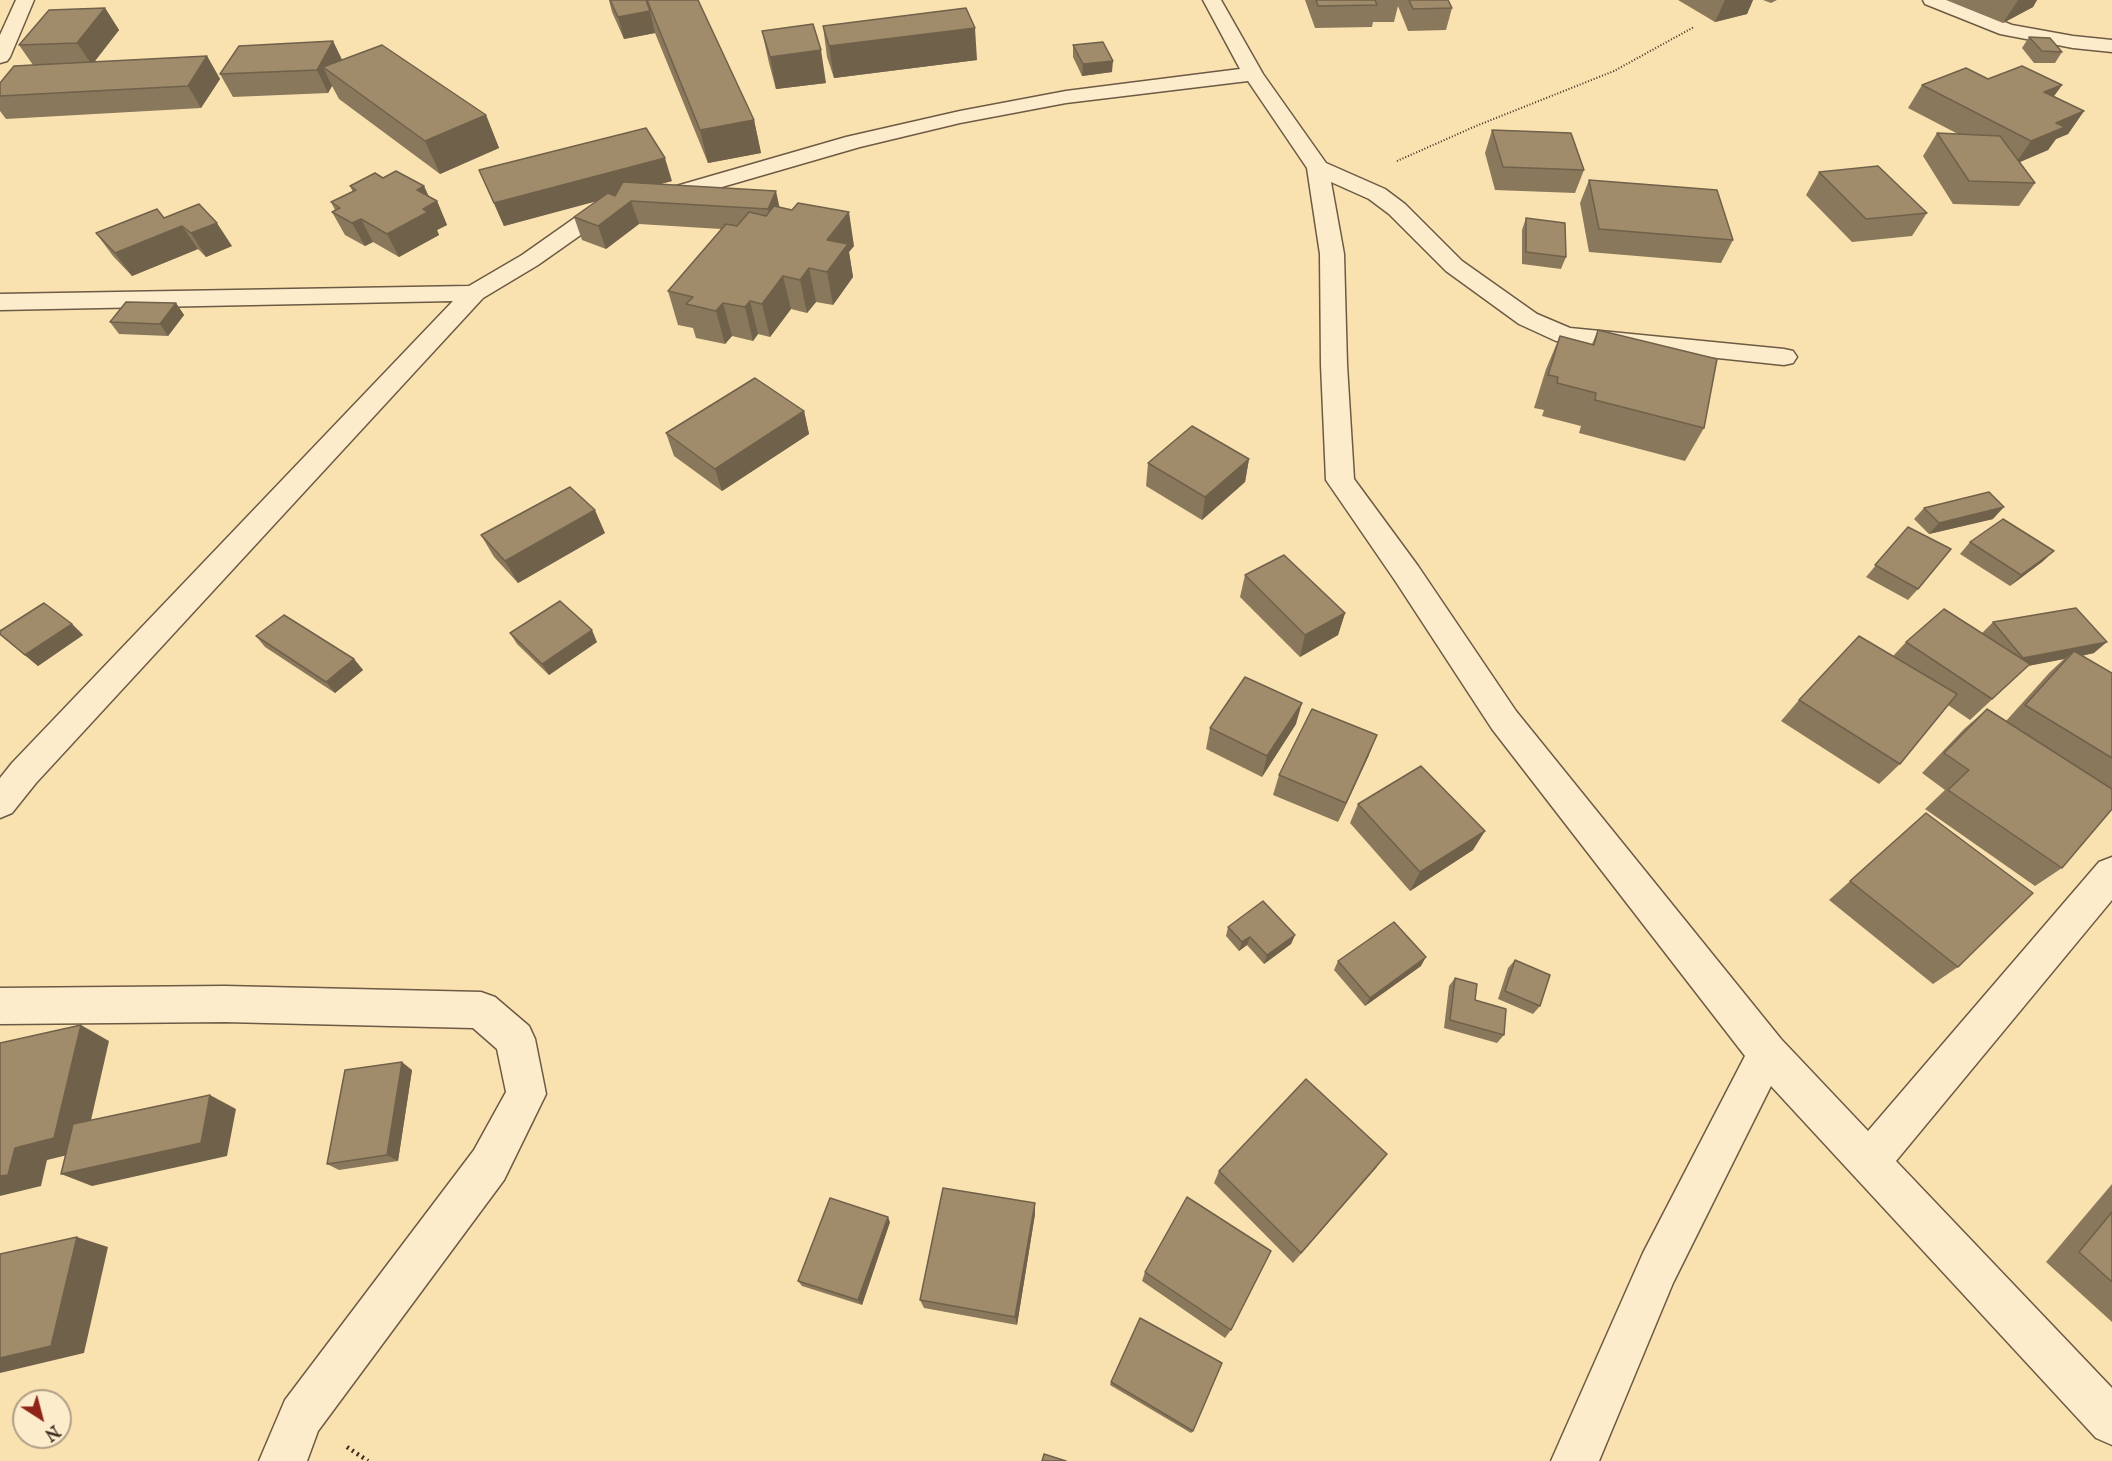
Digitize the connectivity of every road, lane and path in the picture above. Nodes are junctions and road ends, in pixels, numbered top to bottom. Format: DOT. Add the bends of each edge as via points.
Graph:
graph roads {
  1 [pos="25,0"];
  2 [pos="1212,0"];
  3 [pos="1932,0"];
  4 [pos="1694,27"];
  5 [pos="2112,46"];
  6 [pos="0,57"];
  7 [pos="1253,74"];
  8 [pos="1318,168"];
  9 [pos="1353,182"];
  10 [pos="474,293"];
  11 [pos="0,302"];
  12 [pos="1784,357"];
  13 [pos="0,802"];
  14 [pos="2112,873"];
  15 [pos="0,1006"];
  16 [pos="1767,1053"];
  17 [pos="1869,1161"];
  18 [pos="2112,1422"];
  19 [pos="283,1461"];
  20 [pos="1575,1461"];
  1 -- 6 [label="street"];
  2 -- 7 [label="street"];
  3 -- 5 [label="street" via="2007,30"];
  4 -- 9 [label="path" via="1614,71 1476,126"];
  7 -- 8 [label="street"];
  7 -- 10 [label="street" via="1066,97 960,117 854,142 669,195 623,203 584,222"];
  8 -- 9 [label="street"];
  8 -- 16 [label="street" via="1332,254 1340,480 1504,720"];
  9 -- 12 [label="street" via="1396,209 1472,279 1528,319 1565,335"];
  10 -- 11 [label="street"];
  10 -- 13 [label="street"];
  14 -- 17 [label="street"];
  15 -- 19 [label="street" via="225,1004 481,1010 515,1039 526,1094 489,1165 301,1416"];
  16 -- 17 [label="street"];
  16 -- 20 [label="street" via="1658,1268"];
  17 -- 18 [label="street"];
}
